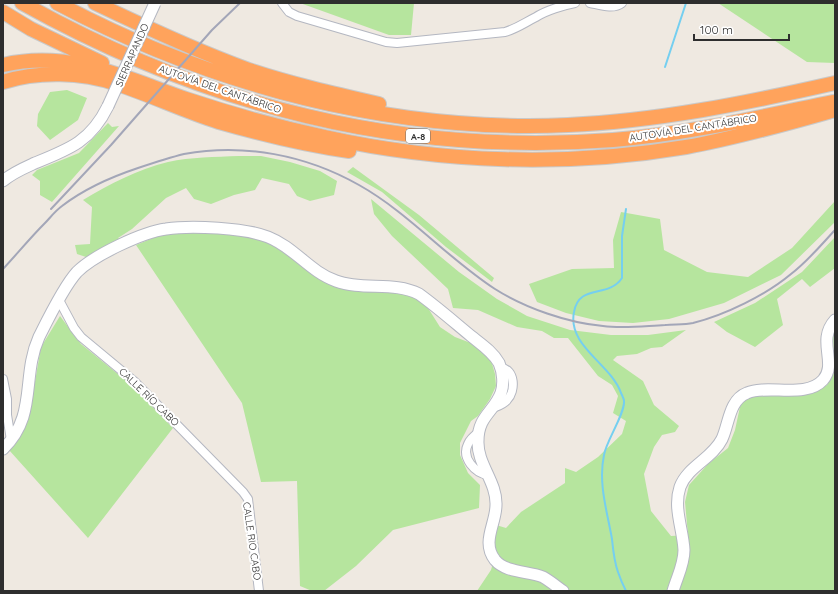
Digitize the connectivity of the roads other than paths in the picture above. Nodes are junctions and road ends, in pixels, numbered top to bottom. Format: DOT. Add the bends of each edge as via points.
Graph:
graph roads {
  1 [pos="22,3"];
  2 [pos="57,3"];
  3 [pos="95,3"];
  4 [pos="155,3"];
  5 [pos="282,3"];
  6 [pos="575,3"];
  7 [pos="590,3"];
  8 [pos="622,3"];
  9 [pos="3,12"];
  10 [pos="3,65"];
  11 [pos="3,82"];
  12 [pos="835,83"];
  13 [pos="155,87"];
  14 [pos="835,101"];
  15 [pos="835,110"];
  16 [pos="616,121"];
  17 [pos="647,152"];
  18 [pos="3,181"];
  19 [pos="59,300"];
  20 [pos="835,320"];
  21 [pos="3,380"];
  22 [pos="11,440"];
  23 [pos="3,450"];
  24 [pos="243,492"];
  25 [pos="259,591"];
  26 [pos="563,591"];
  27 [pos="673,591"];
  1 -- 14 [label="highway, AUTOVÍA DEL CANTÁBRICO / A-8" via="125,55 233,96 323,121 416,136 516,143 613,140 710,127"];
  2 -- 16 [label="highway, AUTOVÍA DEL CANTÁBRICO / A-8" via="172,57 241,81 316,101 402,116 482,124 556,125"];
  3 -- 16 [label="highway" via="249,70 324,92 405,110 468,118 545,122"];
  4 -- 18 [label="street, SIERRAPANDO, bridge" via="97,126 81,141 64,151 16,172"];
  5 -- 6 [label="street" via="289,12 297,16 397,43 505,32 545,13"];
  7 -- 8 [label="street" via="614,6"];
  9 -- 13 [label="highway" via="69,48"];
  10 -- 13 [label="highway" via="32,61 73,63"];
  11 -- 17 [label="highway" via="20,77 57,74 95,78 116,83 218,121 272,136 395,158 503,164 594,159"];
  12 -- 16 [label="highway, AUTOVÍA DEL CANTÁBRICO / A-8" via="700,111"];
  13 -- 17 [label="highway" via="185,99 262,122 325,137 417,153 499,159 545,159"];
  15 -- 17 [label="highway" via="765,130 687,147"];
  19 -- 22 [label="street" via="37,343 30,370 25,415"];
  19 -- 24 [label="street, CALLE RÍO CABO" via="81,337 134,381"];
  19 -- 26 [label="street" via="71,279 88,263 115,247 148,234 178,228 260,234 278,242 335,281 356,286 408,289 419,294 491,353 501,368 502,390 484,419 479,432 478,451 496,499 489,532 489,547 493,557 504,566 543,578"];
  20 -- 27 [label="street" via="826,335 828,369 824,379 817,385 804,389 756,390 743,394 734,405 720,443 683,480 678,504 684,546 683,560"];
  21 -- 22 [label="street"];
  22 -- 23 [label="street"];
  24 -- 25 [label="street, CALLE RIO CABO" via="248,500"];
}
